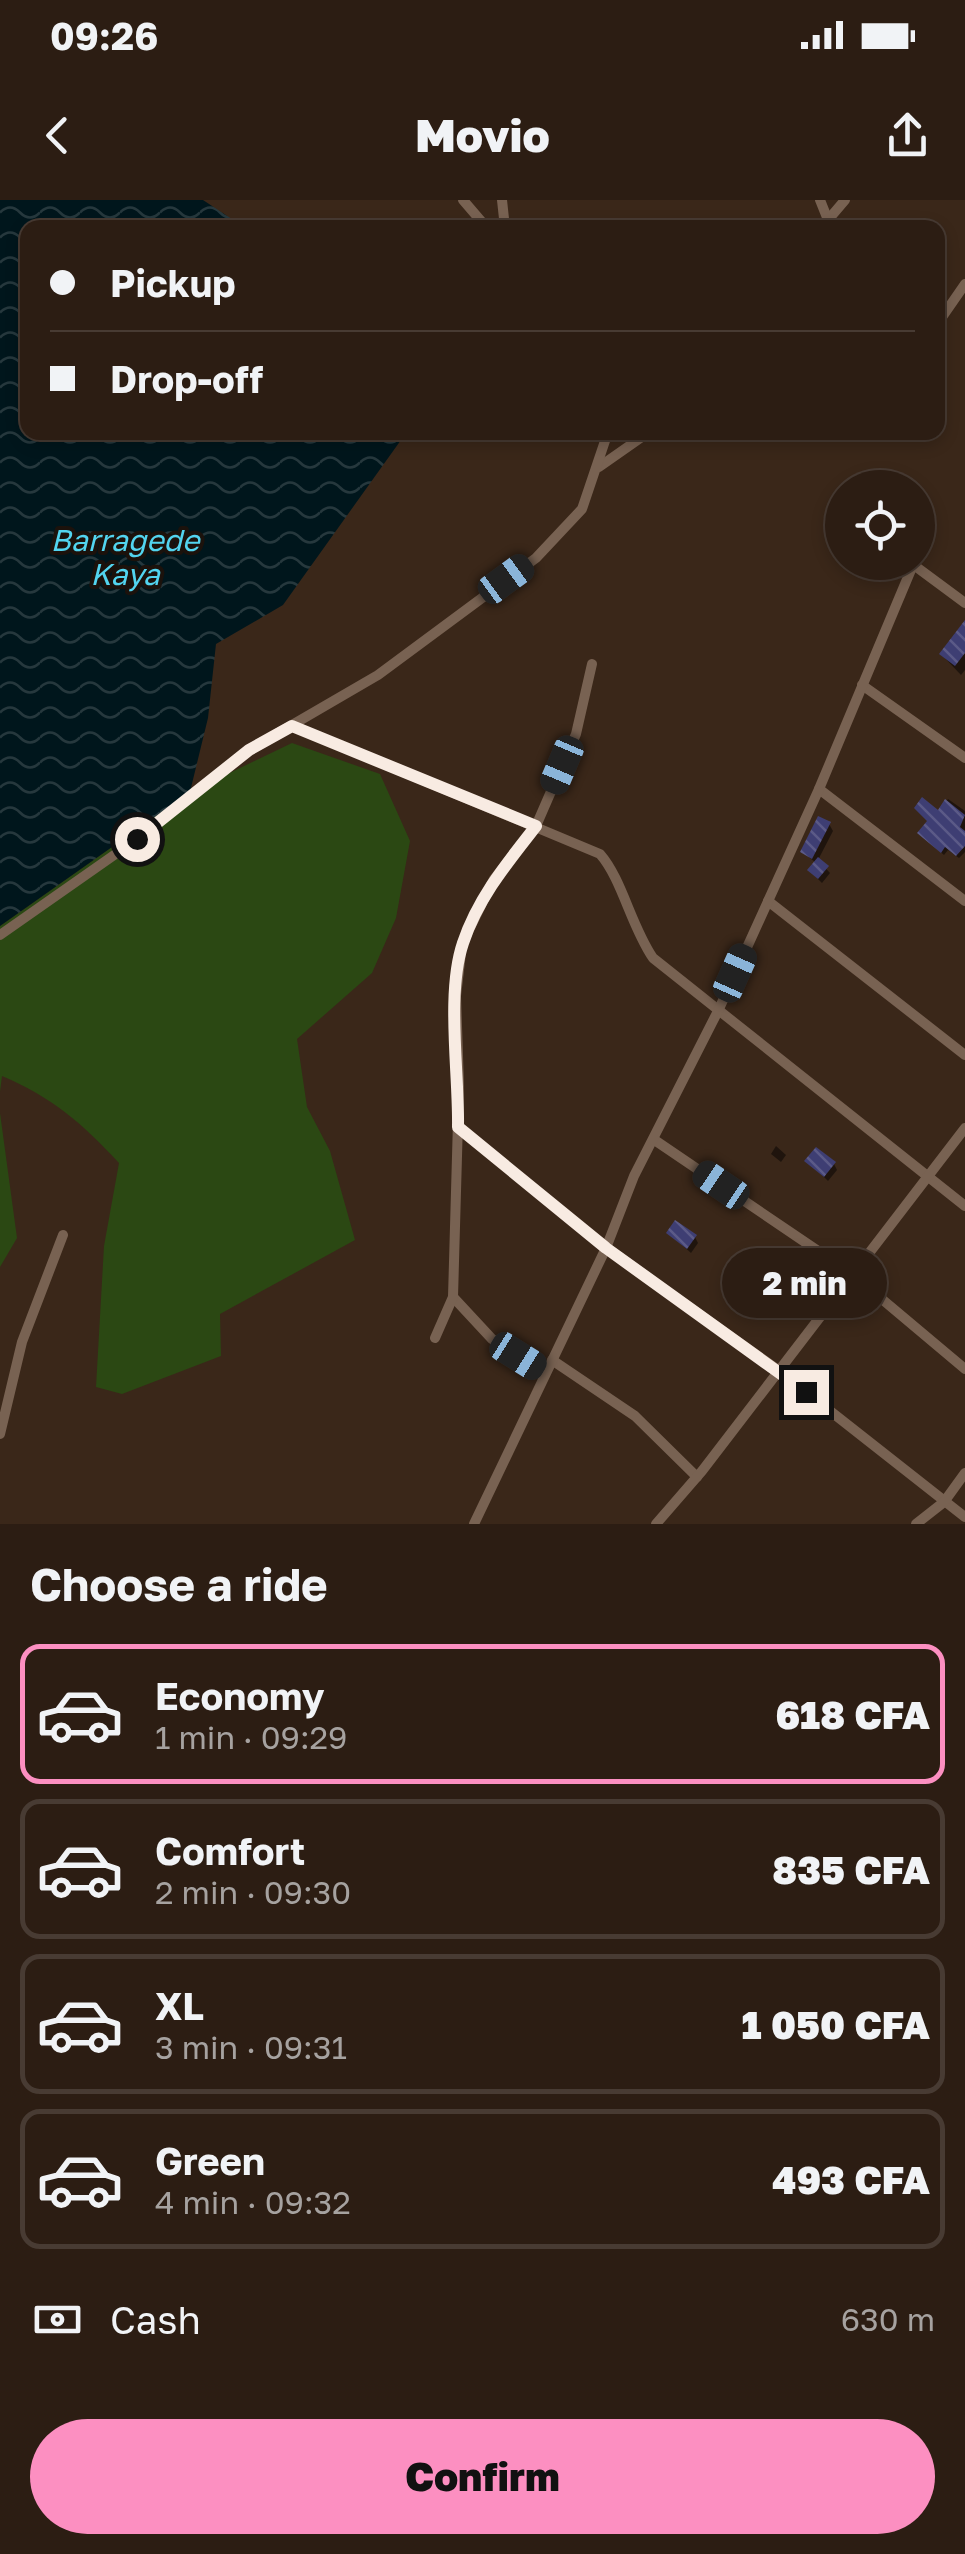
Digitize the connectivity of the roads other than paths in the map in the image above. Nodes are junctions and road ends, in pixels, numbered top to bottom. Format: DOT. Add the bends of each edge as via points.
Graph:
graph roads {
  1 [pos="463,200"];
  2 [pos="845,200"];
  3 [pos="480,220"];
  4 [pos="829,220"];
  5 [pos="965,284"];
  6 [pos="945,313"];
  7 [pos="606,440"];
  8 [pos="638,440"];
  9 [pos="598,468"];
  10 [pos="905,580"];
  11 [pos="934,580"];
  12 [pos="965,602"];
  13 [pos="592,664"];
  14 [pos="862,685"];
  15 [pos="292,726"];
  16 [pos="965,758"];
  17 [pos="819,790"];
  18 [pos="536,826"];
  19 [pos="768,902"];
  20 [pos="965,902"];
  21 [pos="0,936"];
  22 [pos="719,1009"];
  23 [pos="965,1055"];
  24 [pos="458,1127"];
  25 [pos="965,1128"];
  26 [pos="656,1141"];
  27 [pos="925,1175"];
  28 [pos="965,1206"];
  29 [pos="63,1235"];
  30 [pos="606,1248"];
  31 [pos="852,1274"];
  32 [pos="453,1297"];
  33 [pos="434,1338"];
  34 [pos="552,1360"];
  35 [pos="965,1369"];
  36 [pos="778,1370"];
  37 [pos="545,1373"];
  38 [pos="0,1434"];
  39 [pos="965,1473"];
  40 [pos="697,1477"];
  41 [pos="944,1502"];
  42 [pos="965,1517"];
  43 [pos="474,1524"];
  44 [pos="656,1524"];
  45 [pos="916,1524"];
  1 -- 3 [label="street"];
  2 -- 4 [label="street"];
  5 -- 6 [label="street"];
  7 -- 9 [label="street"];
  8 -- 9 [label="street"];
  9 -- 15 [label="street" via="582,509 536,558 378,675"];
  10 -- 14 [label="street"];
  11 -- 12 [label="street"];
  13 -- 18 [label="street" via="576,734"];
  14 -- 16 [label="street"];
  14 -- 17 [label="street"];
  15 -- 18 [label="street"];
  15 -- 21 [label="street" via="249,750"];
  17 -- 19 [label="street"];
  17 -- 20 [label="street"];
  18 -- 22 [label="street" via="600,854 653,958"];
  18 -- 24 [label="street" via="494,879 462,944"];
  19 -- 22 [label="street"];
  19 -- 23 [label="street"];
  22 -- 26 [label="street"];
  22 -- 27 [label="street"];
  24 -- 30 [label="street"];
  24 -- 32 [label="street"];
  25 -- 27 [label="street"];
  26 -- 30 [label="street"];
  26 -- 31 [label="street"];
  27 -- 28 [label="street"];
  27 -- 31 [label="street"];
  29 -- 38 [label="street" via="22,1342"];
  30 -- 34 [label="street"];
  30 -- 36 [label="street"];
  31 -- 35 [label="street"];
  31 -- 36 [label="street"];
  32 -- 33 [label="street"];
  32 -- 37 [label="street" via="492,1340"];
  34 -- 37 [label="street"];
  34 -- 40 [label="street" via="635,1416"];
  36 -- 40 [label="street"];
  36 -- 41 [label="street"];
  37 -- 43 [label="street"];
  39 -- 41 [label="street"];
  40 -- 44 [label="street"];
  41 -- 42 [label="street"];
  41 -- 45 [label="street"];
}
